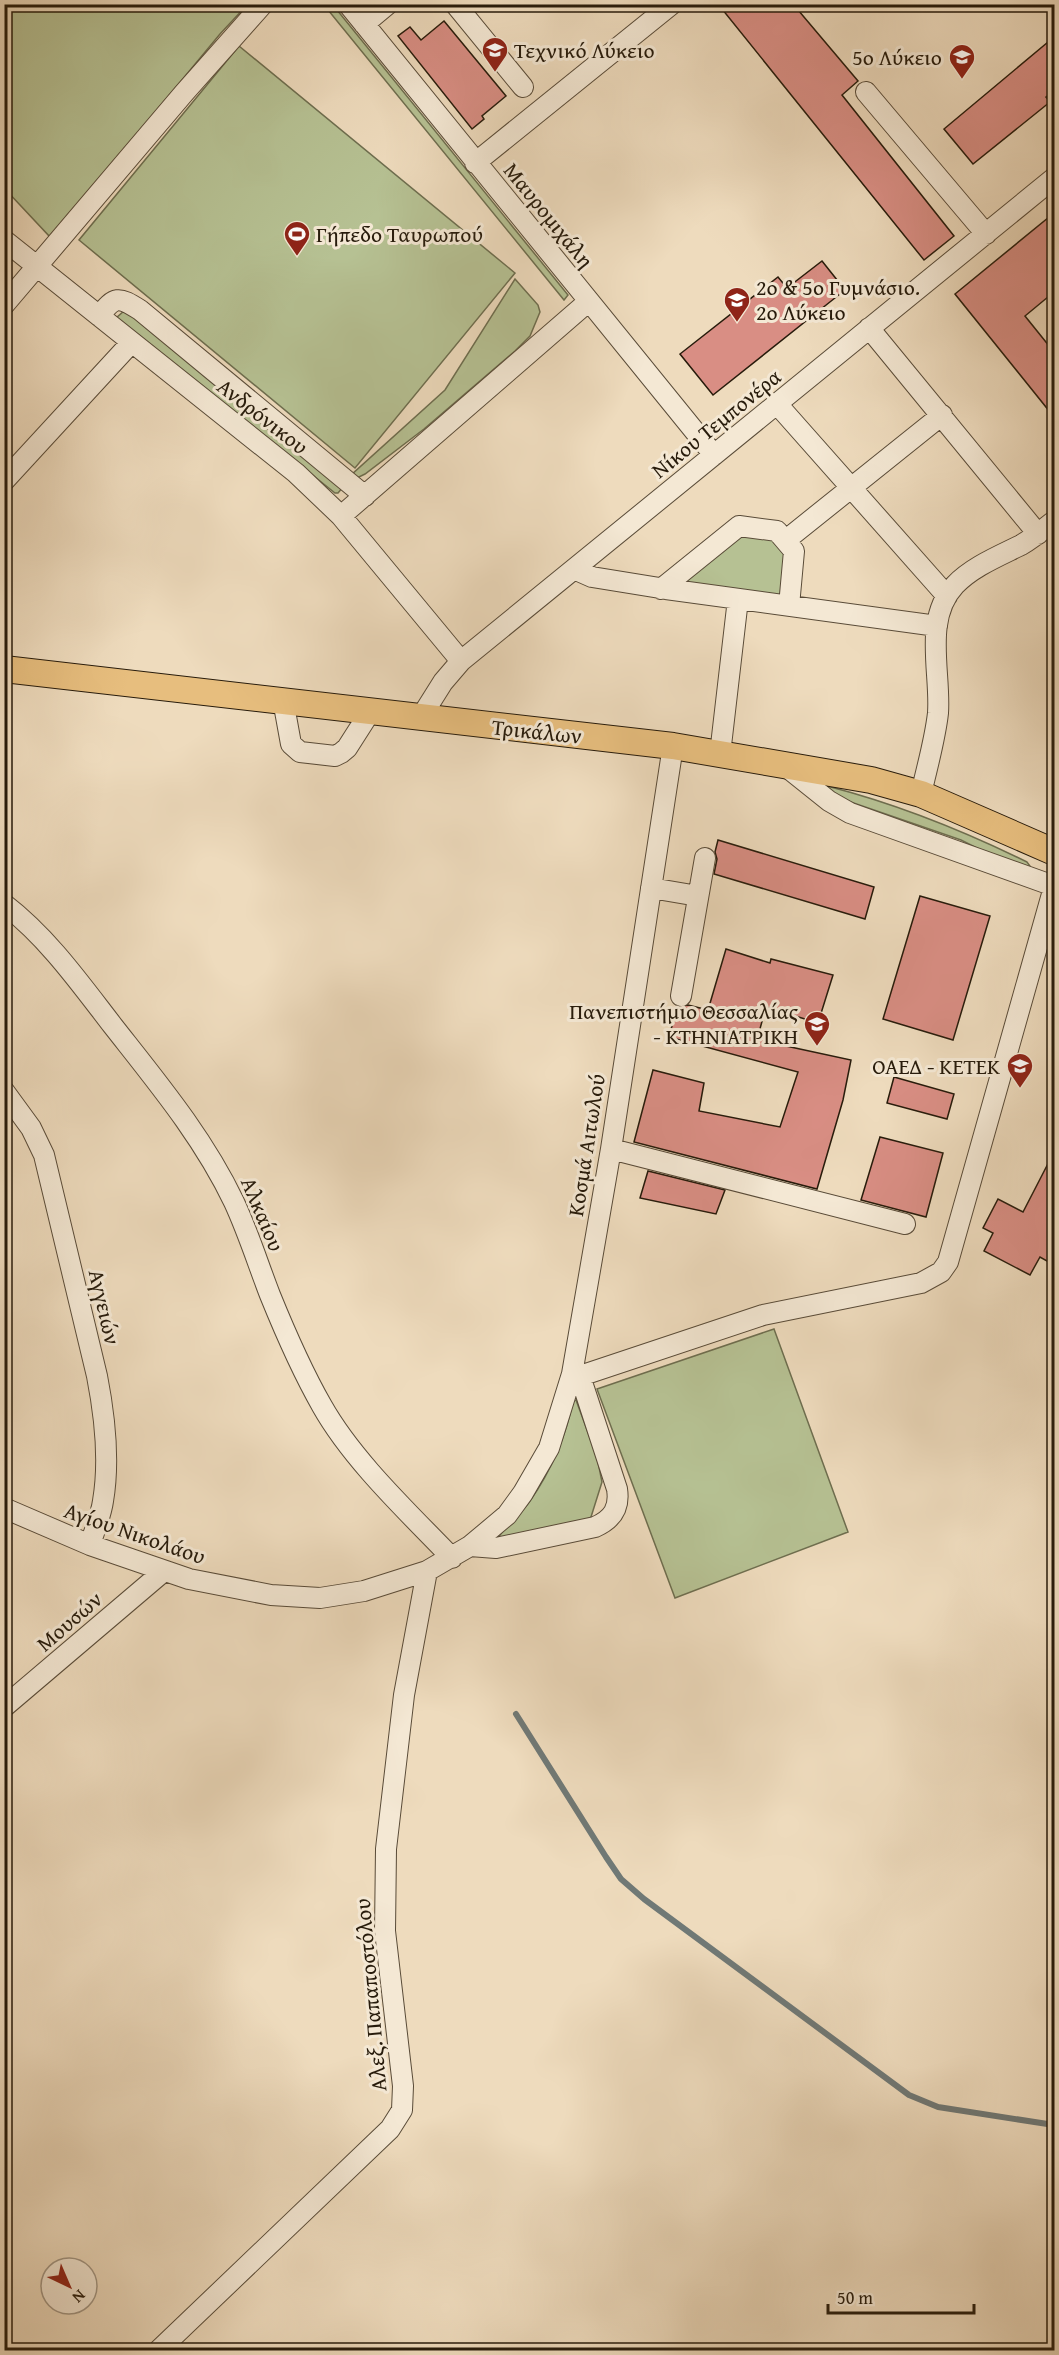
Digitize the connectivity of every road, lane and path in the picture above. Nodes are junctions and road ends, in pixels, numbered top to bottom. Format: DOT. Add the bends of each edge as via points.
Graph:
graph roads {
  1 [pos="263,4"];
  2 [pos="348,4"];
  3 [pos="388,4"];
  4 [pos="455,4"];
  5 [pos="672,4"];
  6 [pos="364,24"];
  7 [pos="523,87"];
  8 [pos="866,92"];
  9 [pos="475,163"];
  10 [pos="1052,183"];
  11 [pos="986,234"];
  12 [pos="4,240"];
  13 [pos="38,267"];
  14 [pos="589,301"];
  15 [pos="4,304"];
  16 [pos="99,316"];
  17 [pos="869,328"];
  18 [pos="131,342"];
  19 [pos="777,404"];
  20 [pos="942,415"];
  21 [pos="714,455"];
  22 [pos="4,481"];
  23 [pos="851,490"];
  24 [pos="364,495"];
  25 [pos="341,516"];
  26 [pos="1054,521"];
  27 [pos="1038,534"];
  28 [pos="786,540"];
  29 [pos="574,569"];
  30 [pos="661,588"];
  31 [pos="947,596"];
  32 [pos="738,599"];
  33 [pos="789,606"];
  34 [pos="937,626"];
  35 [pos="461,661"];
  36 [pos="4,669"];
  37 [pos="283,700"];
  38 [pos="370,712"];
  39 [pos="421,717"];
  40 [pos="673,746"];
  41 [pos="720,754"];
  42 [pos="784,765"];
  43 [pos="921,794"];
  44 [pos="1054,852"];
  45 [pos="705,858"];
  46 [pos="1054,886"];
  47 [pos="651,888"];
  48 [pos="698,896"];
  49 [pos="4,904"];
  50 [pos="1047,942"];
  51 [pos="681,996"];
  52 [pos="4,1090"];
  53 [pos="611,1149"];
  54 [pos="905,1224"];
  55 [pos="576,1375"];
  56 [pos="4,1508"];
  57 [pos="90,1545"];
  58 [pos="470,1546"];
  59 [pos="452,1558"];
  60 [pos="164,1570"];
  61 [pos="427,1571"];
  62 [pos="4,1707"];
  63 [pos="159,2350"];
  1 -- 13 [label="street"];
  2 -- 6 [label="street, Μαυρομιχάλη"];
  3 -- 6 [label="street"];
  4 -- 7 [label="street"];
  5 -- 9 [label="street"];
  6 -- 9 [label="street, Μαυρομιχάλη"];
  8 -- 11 [label="street"];
  9 -- 14 [label="street, Μαυρομιχάλη"];
  10 -- 11 [label="street, Νίκου Τεμπονέρα"];
  11 -- 17 [label="street, Νίκου Τεμπονέρα"];
  12 -- 13 [label="street, Ανδρόνικου"];
  13 -- 15 [label="street"];
  13 -- 16 [label="street, Ανδρόνικου"];
  14 -- 21 [label="street, Μαυρομιχάλη"];
  14 -- 24 [label="street"];
  16 -- 18 [label="street, Ανδρόνικου"];
  16 -- 24 [label="street" via="117,299 140,310"];
  17 -- 19 [label="street, Νίκου Τεμπονέρα"];
  17 -- 20 [label="street"];
  18 -- 22 [label="street"];
  18 -- 25 [label="street, Ανδρόνικου" via="288,465"];
  19 -- 21 [label="street, Νίκου Τεμπονέρα"];
  19 -- 23 [label="street"];
  20 -- 23 [label="street"];
  20 -- 27 [label="street"];
  21 -- 29 [label="street, Νίκου Τεμπονέρα"];
  23 -- 28 [label="street"];
  23 -- 31 [label="street"];
  24 -- 25 [label="street"];
  25 -- 35 [label="street, Ανδρόνικου"];
  26 -- 27 [label="street"];
  27 -- 31 [label="street" via="965,576"];
  28 -- 30 [label="street" via="777,531 739,526"];
  28 -- 33 [label="street" via="795,551"];
  29 -- 30 [label="street" via="592,577"];
  29 -- 35 [label="street, Νίκου Τεμπονέρα"];
  30 -- 32 [label="street"];
  31 -- 34 [label="street"];
  32 -- 33 [label="street"];
  32 -- 41 [label="street"];
  33 -- 34 [label="street"];
  34 -- 43 [label="street" via="938,711"];
  35 -- 39 [label="street, Νίκου Τεμπονέρα"];
  36 -- 37 [label="main road, Τρικάλων"];
  37 -- 38 [label="main road, Τρικάλων"];
  37 -- 38 [label="street" via="291,744 300,752 335,756 341,753"];
  38 -- 39 [label="main road, Τρικάλων"];
  39 -- 40 [label="main road, Τρικάλων"];
  40 -- 41 [label="main road, Τρικάλων"];
  40 -- 47 [label="street, Κοσμά Αιτωλού"];
  41 -- 42 [label="main road, Τρικάλων"];
  42 -- 43 [label="main road, Τρικάλων" via="871,780"];
  42 -- 46 [label="street" via="850,813"];
  43 -- 44 [label="main road, Τρικάλων"];
  45 -- 48 [label="street"];
  46 -- 50 [label="street"];
  47 -- 48 [label="street"];
  47 -- 53 [label="street, Κοσμά Αιτωλού"];
  48 -- 51 [label="street"];
  49 -- 59 [label="street, Αλκαίου" via="63,960 194,1132 234,1202 271,1296 322,1407 388,1492"];
  50 -- 55 [label="street" via="948,1262 941,1272 921,1283 763,1315"];
  52 -- 57 [label="street, Αγγειών" via="31,1128 44,1155 103,1408 103,1501"];
  53 -- 54 [label="street"];
  53 -- 55 [label="street, Κοσμά Αιτωλού"];
  55 -- 58 [label="street, Αγίου Νικολάου" via="549,1448 524,1493 507,1515"];
  55 -- 58 [label="street" via="617,1489 619,1501 615,1512 607,1522 595,1527 496,1548"];
  56 -- 57 [label="street, Αγίου Νικολάου"];
  57 -- 60 [label="street, Αγίου Νικολάου"];
  58 -- 59 [label="street, Αγίου Νικολάου"];
  59 -- 61 [label="street, Αγίου Νικολάου"];
  60 -- 61 [label="street, Αγίου Νικολάου" via="189,1579 271,1595 320,1598 364,1591"];
  60 -- 62 [label="street, Μουσών"];
  61 -- 63 [label="street, Αλεξ. Παπαποστόλου" via="404,1695 386,1849 385,1931 402,2076 402,2110 390,2129"];
}
